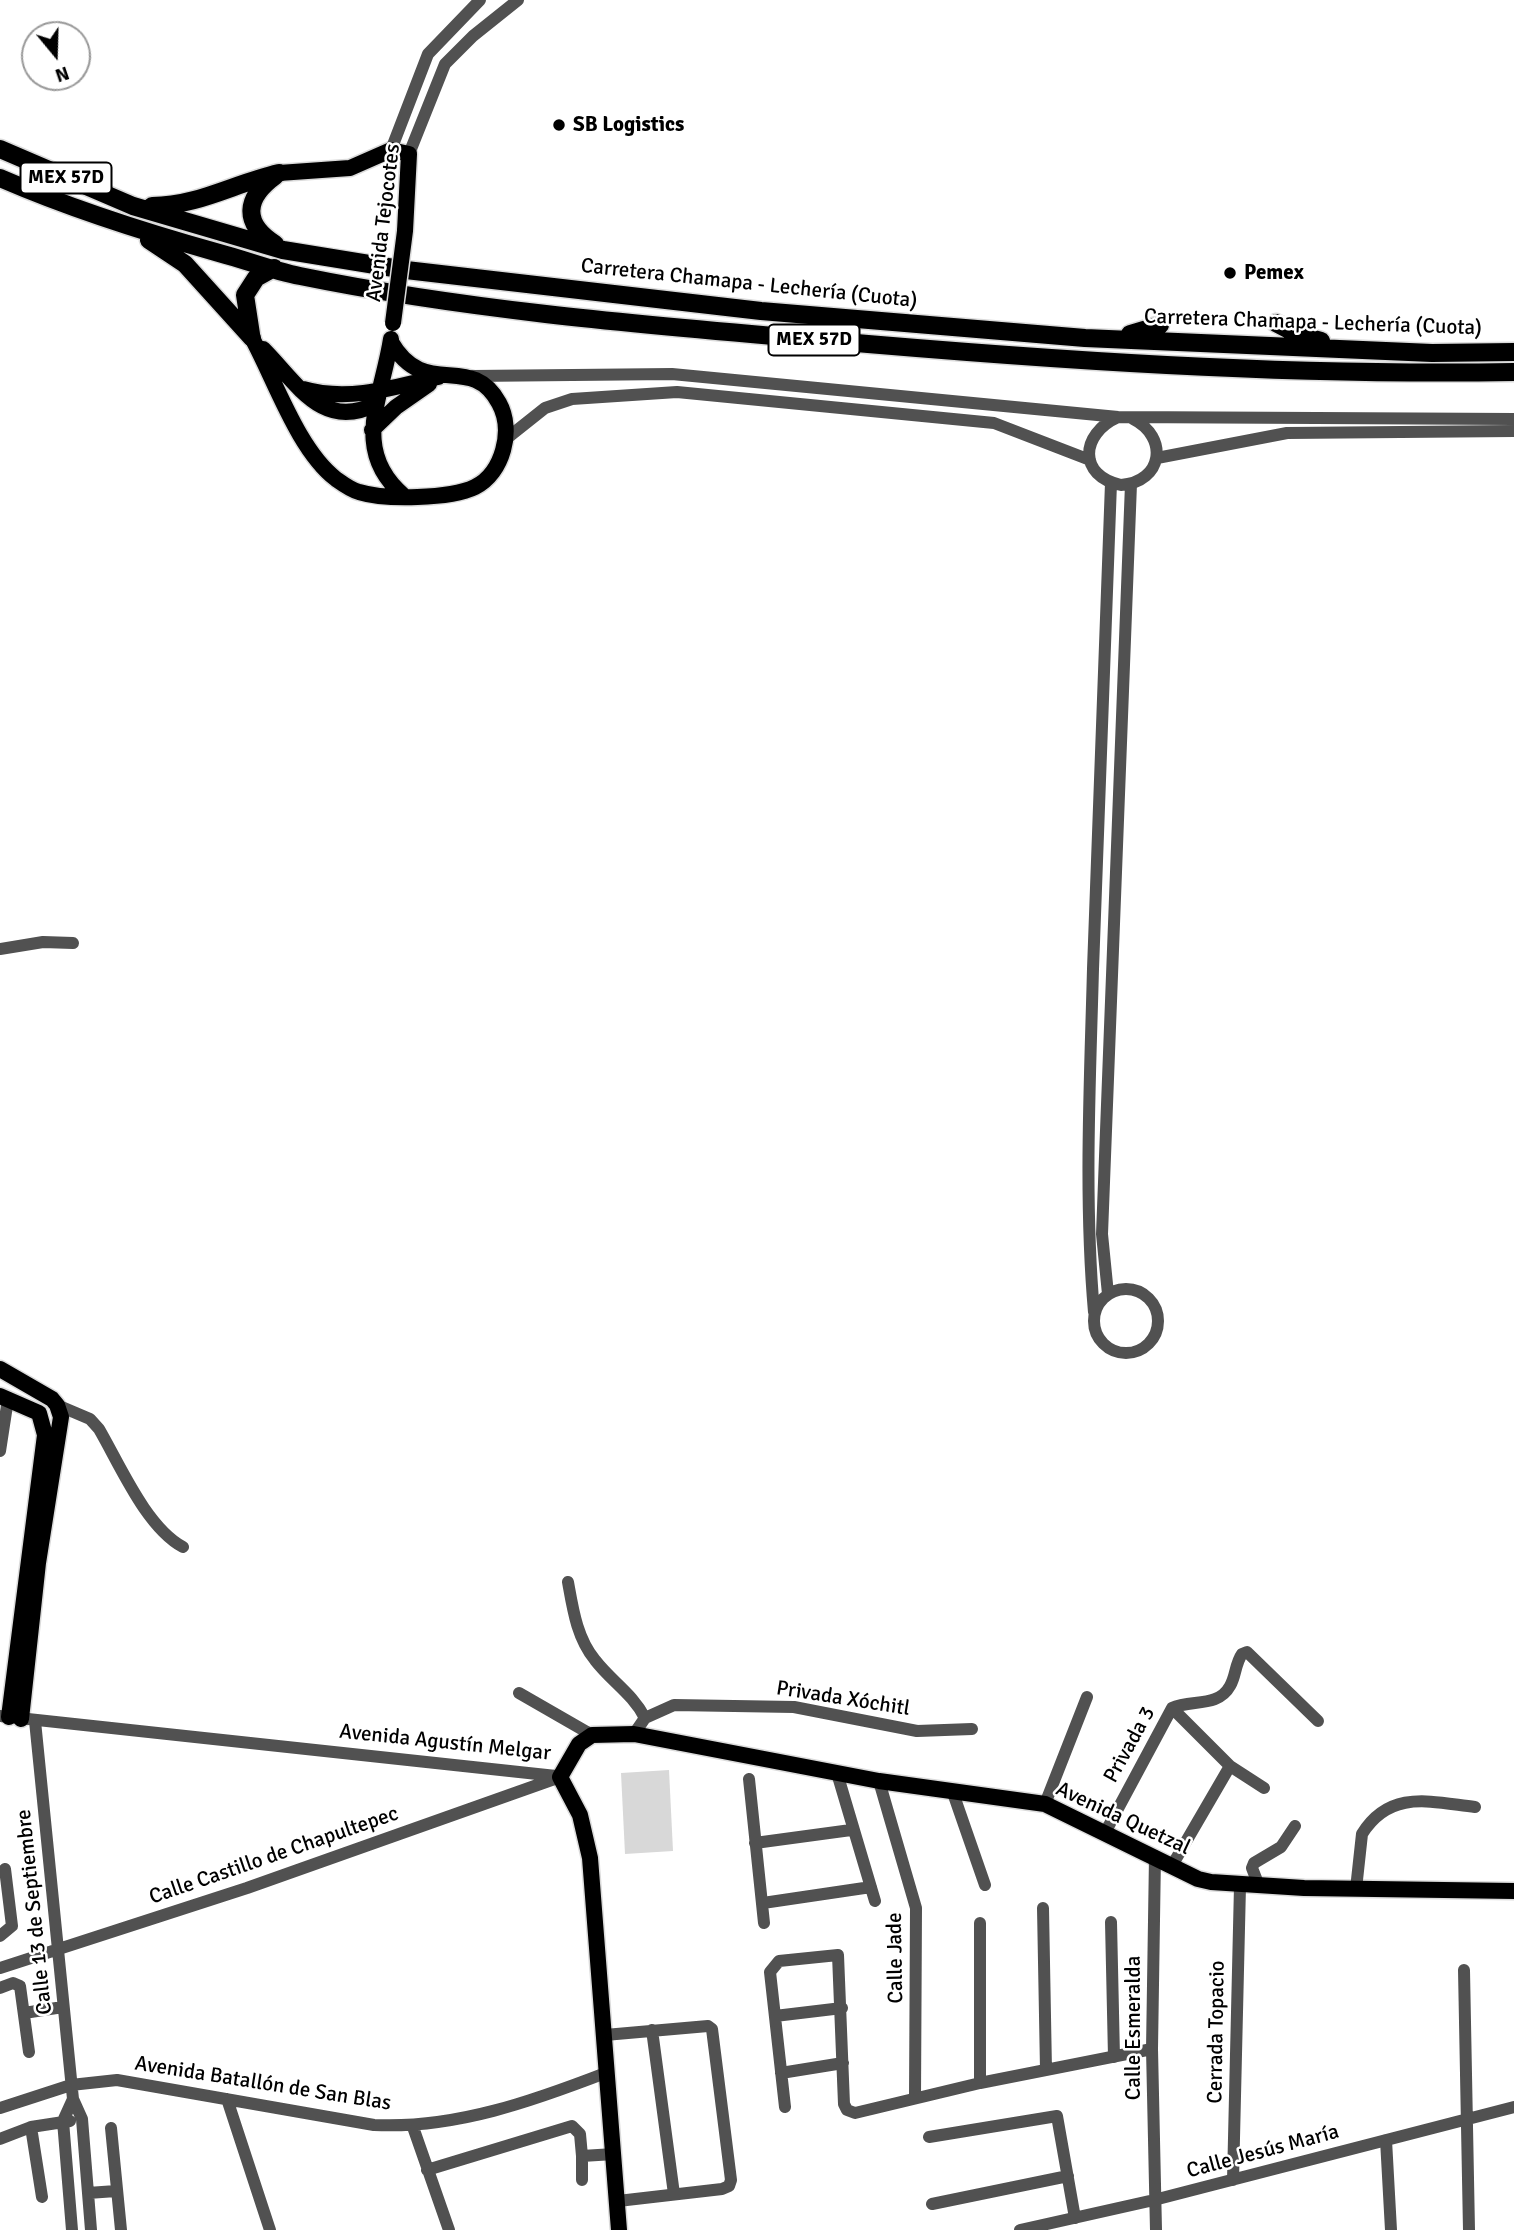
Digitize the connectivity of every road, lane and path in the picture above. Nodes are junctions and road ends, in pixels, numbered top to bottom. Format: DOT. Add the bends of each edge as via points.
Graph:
graph roads {
  1 [pos="480,0"];
  2 [pos="518,0"];
  3 [pos="0,149"];
  4 [pos="391,150"];
  5 [pos="409,154"];
  6 [pos="279,173"];
  7 [pos="0,178"];
  8 [pos="133,206"];
  9 [pos="125,226"];
  10 [pos="284,250"];
  11 [pos="274,268"];
  12 [pos="1276,323"];
  13 [pos="1160,325"];
  14 [pos="252,338"];
  15 [pos="1085,338"];
  16 [pos="391,342"];
  17 [pos="1514,352"];
  18 [pos="1432,353"];
  19 [pos="1514,372"];
  20 [pos="443,376"];
  21 [pos="472,376"];
  22 [pos="379,397"];
  23 [pos="1124,417"];
  24 [pos="1514,419"];
  25 [pos="372,430"];
  26 [pos="1514,431"];
  27 [pos="506,439"];
  28 [pos="1157,458"];
  29 [pos="1090,460"];
  30 [pos="1111,483"];
  31 [pos="1131,484"];
  32 [pos="404,496"];
  33 [pos="73,943"];
  34 [pos="0,949"];
  35 [pos="1108,1294"];
  36 [pos="1094,1312"];
  37 [pos="0,1369"];
  38 [pos="4,1397"];
  39 [pos="56,1406"];
  40 [pos="40,1417"];
  41 [pos="0,1451"];
  42 [pos="183,1547"];
  43 [pos="33,1563"];
  44 [pos="568,1583"];
  45 [pos="519,1693"];
  46 [pos="1087,1697"];
  47 [pos="1172,1708"];
  48 [pos="16,1718"];
  49 [pos="645,1718"];
  50 [pos="1318,1721"];
  51 [pos="972,1730"];
  52 [pos="634,1734"];
  53 [pos="593,1735"];
  54 [pos="1230,1766"];
  55 [pos="837,1773"];
  56 [pos="560,1777"];
  57 [pos="749,1779"];
  58 [pos="879,1781"];
  59 [pos="1264,1788"];
  60 [pos="952,1790"];
  61 [pos="1045,1804"];
  62 [pos="1475,1807"];
  63 [pos="1295,1826"];
  64 [pos="851,1829"];
  65 [pos="1106,1831"];
  66 [pos="755,1843"];
  67 [pos="1155,1856"];
  68 [pos="1173,1864"];
  69 [pos="5,1869"];
  70 [pos="985,1885"];
  71 [pos="1240,1886"];
  72 [pos="1259,1886"];
  73 [pos="871,1887"];
  74 [pos="1356,1889"];
  75 [pos="1514,1891"];
  76 [pos="875,1901"];
  77 [pos="762,1903"];
  78 [pos="1043,1908"];
  79 [pos="1111,1922"];
  80 [pos="764,1923"];
  81 [pos="980,1923"];
  82 [pos="0,1936"];
  83 [pos="57,1949"];
  84 [pos="0,1968"];
  85 [pos="1464,1970"];
  86 [pos="0,1988"];
  87 [pos="64,2007"];
  88 [pos="842,2007"];
  89 [pos="24,2013"];
  90 [pos="775,2016"];
  91 [pos="652,2030"];
  92 [pos="605,2035"];
  93 [pos="1152,2049"];
  94 [pos="29,2052"];
  95 [pos="1114,2057"];
  96 [pos="843,2063"];
  97 [pos="1046,2070"];
  98 [pos="608,2072"];
  99 [pos="781,2073"];
  100 [pos="980,2083"];
  101 [pos="71,2085"];
  102 [pos="915,2098"];
  103 [pos="73,2099"];
  104 [pos="226,2099"];
  105 [pos="785,2106"];
  106 [pos="1514,2107"];
  107 [pos="0,2108"];
  108 [pos="1465,2118"];
  109 [pos="82,2119"];
  110 [pos="63,2121"];
  111 [pos="31,2127"];
  112 [pos="413,2127"];
  113 [pos="111,2128"];
  114 [pos="929,2137"];
  115 [pos="0,2139"];
  116 [pos="1386,2140"];
  117 [pos="614,2154"];
  118 [pos="582,2156"];
  119 [pos="427,2169"];
  120 [pos="1068,2176"];
  121 [pos="1233,2179"];
  122 [pos="582,2180"];
  123 [pos="116,2191"];
  124 [pos="88,2193"];
  125 [pos="674,2194"];
  126 [pos="42,2197"];
  127 [pos="1154,2200"];
  128 [pos="618,2201"];
  129 [pos="932,2204"];
  130 [pos="1075,2218"];
  131 [pos="72,2230"];
  132 [pos="91,2230"];
  133 [pos="121,2230"];
  134 [pos="270,2230"];
  135 [pos="449,2230"];
  136 [pos="619,2230"];
  137 [pos="1020,2230"];
  138 [pos="1156,2230"];
  139 [pos="1391,2230"];
  140 [pos="1469,2230"];
  1 -- 4 [label="street, Avenida Tejocotes" via="428,54"];
  2 -- 5 [label="street, Avenida Tejocotes" via="444,64"];
  3 -- 8 [label="highway, Carretera Chamapa - Lechería (Cuota) / MEX 57D"];
  4 -- 5 [label="main road"];
  4 -- 6 [label="main road" via="350,168"];
  5 -- 16 [label="main road, Avenida Tejocotes, bridge"];
  6 -- 8 [label="highway" via="250,179 187,204"];
  6 -- 10 [label="highway" via="257,191 251,215 261,235"];
  7 -- 9 [label="highway, Carretera Chamapa - Lechería (Cuota) / MEX 57D"];
  8 -- 10 [label="highway, Carretera Chamapa - Lechería (Cuota) / MEX 57D"];
  9 -- 11 [label="highway, Carretera Chamapa - Lechería (Cuota) / MEX 57D"];
  9 -- 14 [label="highway" via="185,264"];
  10 -- 15 [label="highway, Carretera Chamapa - Lechería (Cuota) / MEX 57D" via="406,270 761,311"];
  11 -- 14 [label="highway" via="256,278 245,295"];
  11 -- 19 [label="highway, Carretera Chamapa - Lechería (Cuota) / MEX 57D" via="437,299 967,353 1181,367"];
  12 -- 18 [label="highway" via="1320,341"];
  13 -- 15 [label="highway" via="1131,334"];
  14 -- 22 [label="main road" via="303,389 335,397"];
  14 -- 32 [label="main road" via="288,412 324,470 355,492"];
  15 -- 18 [label="highway, Carretera Chamapa - Lechería (Cuota) / MEX 57D"];
  16 -- 20 [label="main road" via="412,367"];
  16 -- 22 [label="main road, Avenida Tejocotes"];
  17 -- 18 [label="highway, Carretera Chamapa - Lechería (Cuota) / MEX 57D"];
  20 -- 21 [label="main road"];
  20 -- 22 [label="main road"];
  20 -- 25 [label="main road" via="414,393"];
  21 -- 23 [label="street" via="673,374"];
  21 -- 27 [label="main road" via="487,386 499,403"];
  22 -- 25 [label="main road, Avenida Tejocotes"];
  23 -- 24 [label="street"];
  23 -- 28 [label="street" via="1146,425 1156,440"];
  23 -- 29 [label="street" via="1101,425 1090,441"];
  25 -- 32 [label="main road" via="378,466 386,481"];
  26 -- 28 [label="street" via="1287,433"];
  27 -- 29 [label="street" via="545,408 572,399 677,392 994,423"];
  27 -- 32 [label="main road" via="492,471 477,486 461,492"];
  28 -- 31 [label="street" via="1152,470"];
  29 -- 30 [label="street" via="1098,474"];
  30 -- 31 [label="street"];
  30 -- 36 [label="street" via="1090,1080 1087,1235"];
  31 -- 35 [label="street" via="1101,1234"];
  33 -- 34 [label="street"];
  35 -- 36 [label="street"];
  35 -- 36 [label="street" via="1124,1289 1142,1293 1154,1305 1158,1323 1152,1340 1138,1351 1120,1353 1104,1346 1094,1330"];
  37 -- 39 [label="main road"];
  38 -- 40 [label="main road"];
  38 -- 41 [label="street"];
  39 -- 40 [label="street" via="40,1403"];
  39 -- 40 [label="street" via="52,1424"];
  39 -- 42 [label="street" via="90,1419 151,1517 167,1538"];
  39 -- 43 [label="main road"];
  40 -- 43 [label="main road" via="45,1435"];
  43 -- 48 [label="main road"];
  44 -- 49 [label="street" via="584,1643"];
  45 -- 53 [label="street"];
  46 -- 61 [label="street"];
  47 -- 50 [label="street, Privada 3" via="1222,1696 1238,1659 1247,1652"];
  47 -- 54 [label="street"];
  47 -- 65 [label="street, Privada 3"];
  48 -- 56 [label="street, Avenida Agustín Melgar"];
  48 -- 83 [label="street, Calle 13 de Septiembre"];
  49 -- 51 [label="street, Privada Xóchitl" via="674,1705 773,1706 917,1731"];
  49 -- 52 [label="street"];
  52 -- 53 [label="main road, Avenida Quetzal"];
  52 -- 55 [label="main road, Avenida Quetzal"];
  53 -- 56 [label="main road" via="579,1744"];
  54 -- 59 [label="street"];
  54 -- 68 [label="street"];
  55 -- 58 [label="main road, Avenida Quetzal"];
  55 -- 64 [label="street"];
  56 -- 83 [label="street, Calle Castillo de Chapultepec" via="247,1888"];
  56 -- 92 [label="main road, Avenida Agustín Melgar" via="580,1815 590,1858"];
  57 -- 66 [label="street"];
  58 -- 60 [label="main road, Avenida Quetzal"];
  58 -- 102 [label="street, Calle Jade" via="916,1908"];
  60 -- 61 [label="main road, Avenida Quetzal"];
  60 -- 70 [label="street"];
  61 -- 65 [label="main road, Avenida Quetzal"];
  62 -- 74 [label="street" via="1414,1800 1395,1804 1362,1834"];
  63 -- 72 [label="street" via="1281,1847 1254,1863"];
  64 -- 66 [label="street"];
  64 -- 73 [label="street"];
  65 -- 67 [label="main road, Avenida Quetzal"];
  66 -- 77 [label="street"];
  67 -- 68 [label="main road, Avenida Quetzal"];
  67 -- 93 [label="street, Calle Esmeralda"];
  68 -- 71 [label="main road, Avenida Quetzal" via="1198,1878"];
  69 -- 82 [label="street" via="12,1926"];
  71 -- 72 [label="main road, Avenida Quetzal"];
  71 -- 121 [label="street, Cerrada Topacio"];
  72 -- 74 [label="main road, Avenida Quetzal"];
  73 -- 76 [label="street"];
  73 -- 77 [label="street"];
  74 -- 75 [label="main road, Avenida Quetzal"];
  77 -- 80 [label="street"];
  78 -- 97 [label="street"];
  79 -- 95 [label="street"];
  81 -- 100 [label="street"];
  83 -- 84 [label="street, Calle Castillo de Chapultepec"];
  83 -- 87 [label="street, Calle 13 de Septiembre"];
  85 -- 108 [label="street"];
  86 -- 89 [label="street" via="19,1984"];
  87 -- 89 [label="street"];
  87 -- 101 [label="street, Calle 13 de Septiembre"];
  88 -- 90 [label="street"];
  88 -- 90 [label="street" via="838,1955 779,1961 772,1966"];
  88 -- 96 [label="street"];
  89 -- 94 [label="street"];
  90 -- 99 [label="street"];
  91 -- 92 [label="street"];
  91 -- 125 [label="street"];
  91 -- 125 [label="street" via="708,2026 715,2033 731,2180 722,2189"];
  92 -- 98 [label="main road, Avenida Agustín Melgar"];
  93 -- 95 [label="street"];
  93 -- 127 [label="street, Calle Esmeralda"];
  95 -- 97 [label="street"];
  96 -- 99 [label="street"];
  96 -- 102 [label="street" via="847,2110 855,2113"];
  97 -- 100 [label="street"];
  98 -- 112 [label="street, Avenida Batallón de San Blas" via="452,2122"];
  98 -- 117 [label="main road, Avenida Agustín Melgar"];
  99 -- 105 [label="street"];
  100 -- 102 [label="street"];
  101 -- 103 [label="street, Calle 13 de Septiembre"];
  101 -- 104 [label="street, Avenida Batallón de San Blas" via="117,2080"];
  101 -- 107 [label="street, Avenida Batallón de San Blas"];
  103 -- 109 [label="street, Calle 13 de Septiembre"];
  103 -- 110 [label="street"];
  104 -- 112 [label="street, Avenida Batallón de San Blas" via="374,2125"];
  104 -- 134 [label="street"];
  106 -- 108 [label="street, Calle Jesús María"];
  108 -- 116 [label="street, Calle Jesús María"];
  108 -- 140 [label="street"];
  109 -- 110 [label="street"];
  109 -- 124 [label="street, Calle 13 de Septiembre"];
  110 -- 111 [label="street"];
  110 -- 131 [label="street"];
  111 -- 115 [label="street"];
  111 -- 126 [label="street"];
  112 -- 119 [label="street"];
  113 -- 123 [label="street"];
  114 -- 120 [label="street" via="1057,2116"];
  116 -- 121 [label="street, Calle Jesús María"];
  116 -- 139 [label="street"];
  117 -- 118 [label="street"];
  117 -- 128 [label="main road, Avenida Agustín Melgar"];
  118 -- 119 [label="street" via="580,2134 572,2126"];
  118 -- 122 [label="street"];
  119 -- 135 [label="street"];
  120 -- 129 [label="street"];
  120 -- 130 [label="street"];
  121 -- 127 [label="street, Calle Jesús María"];
  123 -- 124 [label="street"];
  123 -- 133 [label="street"];
  124 -- 132 [label="street, Calle 13 de Septiembre"];
  125 -- 128 [label="street"];
  127 -- 130 [label="street, Calle Jesús María"];
  127 -- 138 [label="street, Calle Esmeralda"];
  128 -- 136 [label="main road, Avenida Agustín Melgar"];
  130 -- 137 [label="street, Calle Jesús María"];
}
